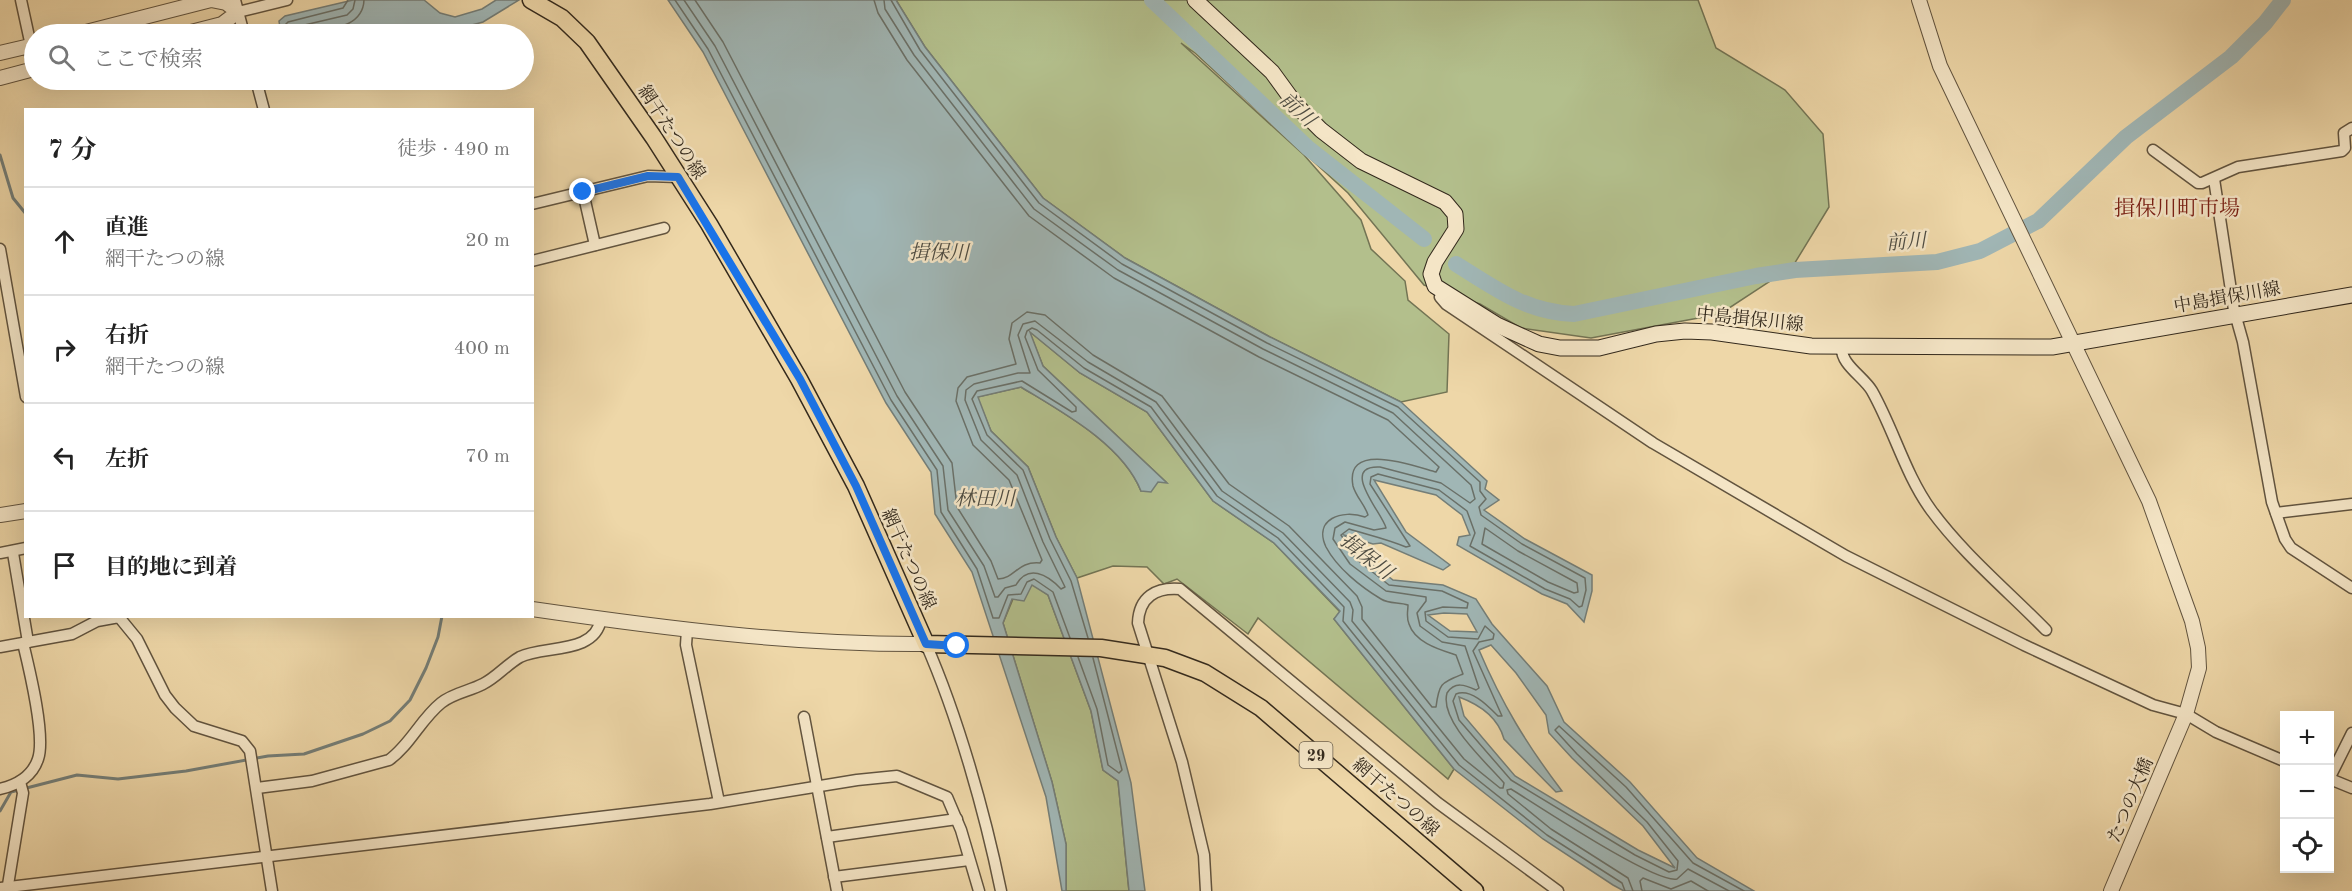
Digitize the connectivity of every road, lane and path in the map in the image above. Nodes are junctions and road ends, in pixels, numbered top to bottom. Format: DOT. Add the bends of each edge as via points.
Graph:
graph roads {
  1 [pos="21,0"];
  2 [pos="287,0"];
  3 [pos="531,0"];
  4 [pos="1196,0"];
  5 [pos="1919,0"];
  6 [pos="237,6"];
  7 [pos="26,24"];
  8 [pos="117,24"];
  9 [pos="222,24"];
  10 [pos="242,24"];
  11 [pos="24,48"];
  12 [pos="0,53"];
  13 [pos="24,72"];
  14 [pos="0,78"];
  15 [pos="259,90"];
  16 [pos="263,108"];
  17 [pos="2352,128"];
  18 [pos="2153,150"];
  19 [pos="678,177"];
  20 [pos="2214,179"];
  21 [pos="583,192"];
  22 [pos="534,204"];
  23 [pos="664,228"];
  24 [pos="595,245"];
  25 [pos="0,249"];
  26 [pos="534,260"];
  27 [pos="1442,292"];
  28 [pos="2352,295"];
  29 [pos="2236,314"];
  30 [pos="2074,345"];
  31 [pos="1842,347"];
  32 [pos="24,386"];
  33 [pos="2352,504"];
  34 [pos="24,511"];
  35 [pos="2276,513"];
  36 [pos="0,515"];
  37 [pos="24,549"];
  38 [pos="13,553"];
  39 [pos="0,554"];
  40 [pos="2352,588"];
  41 [pos="534,609"];
  42 [pos="601,619"];
  43 [pos="687,630"];
  44 [pos="2046,630"];
  45 [pos="26,642"];
  46 [pos="930,645"];
  47 [pos="0,647"];
  48 [pos="1142,653"];
  49 [pos="804,717"];
  50 [pos="2184,719"];
  51 [pos="2352,733"];
  52 [pos="2280,759"];
  53 [pos="2334,770"];
  54 [pos="2334,780"];
  55 [pos="817,785"];
  56 [pos="21,788"];
  57 [pos="257,788"];
  58 [pos="2352,788"];
  59 [pos="0,789"];
  60 [pos="719,802"];
  61 [pos="957,819"];
  62 [pos="827,837"];
  63 [pos="267,855"];
  64 [pos="969,860"];
  65 [pos="834,876"];
  66 [pos="5,889"];
  67 [pos="272,891"];
  68 [pos="837,891"];
  69 [pos="979,891"];
  70 [pos="1001,891"];
  71 [pos="1206,891"];
  72 [pos="1475,891"];
  73 [pos="1558,891"];
  74 [pos="2111,891"];
  1 -- 7 [label="street"];
  2 -- 6 [label="street"];
  3 -- 19 [label="main road, 網干たつの線" via="562,18 587,42"];
  4 -- 27 [label="main road" via="1272,72 1321,130 1361,162 1445,201 1455,214 1456,230 1431,274"];
  5 -- 30 [label="street, たつの大橋" via="1940,66"];
  6 -- 8 [label="street" via="211,0"];
  6 -- 9 [label="street"];
  6 -- 10 [label="street"];
  11 -- 12 [label="street"];
  13 -- 14 [label="street"];
  15 -- 16 [label="street"];
  17 -- 20 [label="street" via="2344,133 2342,151 2238,167"];
  18 -- 20 [label="street" via="2198,183"];
  19 -- 21 [label="street" via="648,176"];
  19 -- 46 [label="main road, 網干たつの線" via="800,379 856,486"];
  20 -- 29 [label="street"];
  21 -- 22 [label="street"];
  21 -- 24 [label="street"];
  23 -- 24 [label="street"];
  24 -- 26 [label="street"];
  25 -- 32 [label="street"];
  27 -- 31 [label="main road, 中島揖保川線" via="1518,336 1560,348 1599,348 1684,331"];
  27 -- 50 [label="street" via="1440,297 1446,304 1597,407 1788,524 1952,611"];
  28 -- 29 [label="main road, 中島揖保川線"];
  29 -- 30 [label="main road, 中島揖保川線"];
  29 -- 35 [label="street"];
  30 -- 31 [label="main road, 中島揖保川線"];
  30 -- 50 [label="street, たつの大橋" via="2149,501 2192,621 2199,668"];
  31 -- 44 [label="street" via="1844,359 1875,397 1931,510"];
  33 -- 35 [label="street"];
  34 -- 36 [label="street"];
  35 -- 40 [label="street" via="2291,548"];
  37 -- 38 [label="street"];
  38 -- 39 [label="street"];
  38 -- 45 [label="street"];
  41 -- 42 [label="street"];
  42 -- 43 [label="street"];
  42 -- 57 [label="street" via="593,637 558,650 522,656 495,678 440,703 389,760 312,781"];
  43 -- 46 [label="street" via="801,642"];
  43 -- 60 [label="street" via="686,645"];
  45 -- 47 [label="street"];
  45 -- 56 [label="street" via="40,750"];
  45 -- 57 [label="street" via="72,634 97,621 119,618 137,639 175,708 194,726 242,741 250,751"];
  46 -- 48 [label="main road, 網干たつの線 / 29" via="1072,647"];
  46 -- 70 [label="street" via="992,847"];
  48 -- 71 [label="street" via="1168,714 1184,772 1204,855"];
  48 -- 72 [label="main road, 網干たつの線 / 29" via="1205,673 1261,708"];
  48 -- 73 [label="street" via="1139,610 1151,592 1180,589 1438,803"];
  49 -- 55 [label="street"];
  50 -- 52 [label="street"];
  50 -- 74 [label="street, たつの大橋"];
  51 -- 53 [label="street"];
  54 -- 58 [label="street"];
  55 -- 60 [label="street"];
  55 -- 61 [label="street" via="897,776 947,797"];
  55 -- 62 [label="street"];
  56 -- 59 [label="street"];
  56 -- 66 [label="street"];
  57 -- 63 [label="street"];
  60 -- 63 [label="street"];
  61 -- 62 [label="street"];
  61 -- 64 [label="street"];
  62 -- 65 [label="street"];
  63 -- 66 [label="street"];
  63 -- 67 [label="street"];
  64 -- 65 [label="street"];
  64 -- 69 [label="street"];
  65 -- 68 [label="street"];
}
